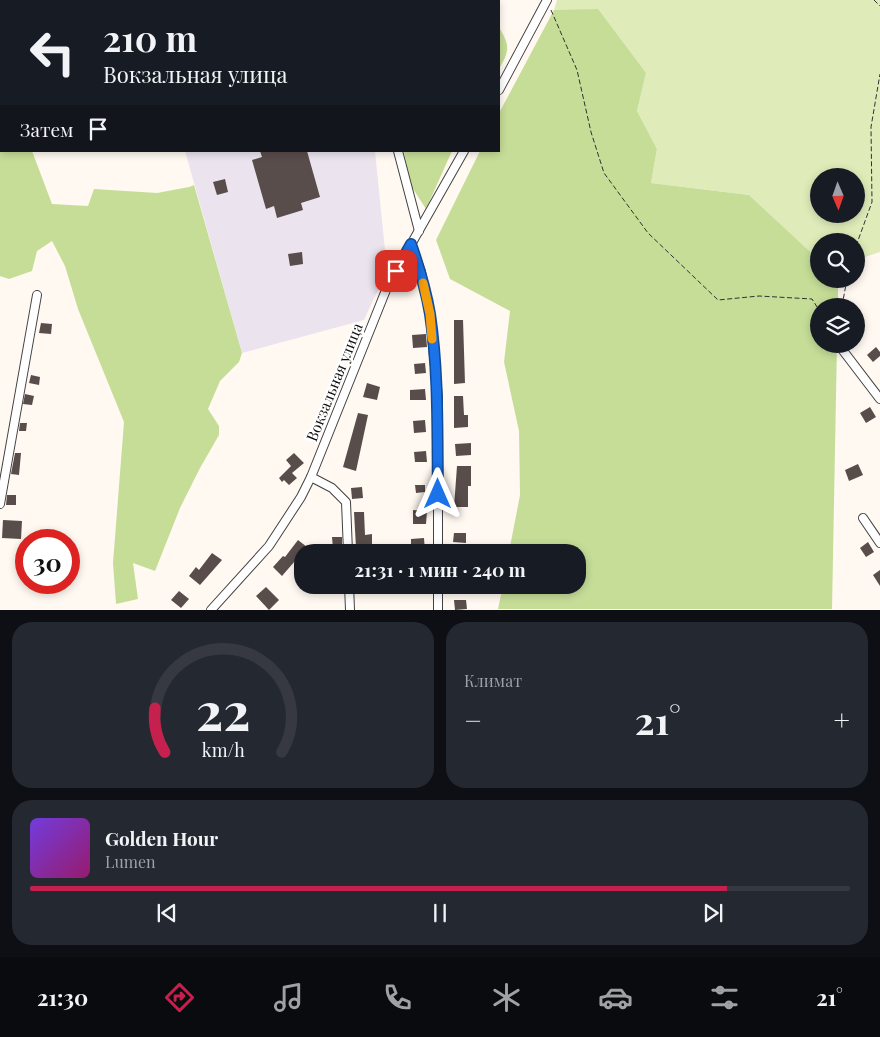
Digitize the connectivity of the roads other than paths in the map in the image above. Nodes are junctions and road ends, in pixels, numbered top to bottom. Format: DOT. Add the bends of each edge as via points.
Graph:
graph roads {
  1 [pos="547,0"];
  2 [pos="500,88"];
  3 [pos="398,152"];
  4 [pos="463,152"];
  5 [pos="419,231"];
  6 [pos="411,244"];
  7 [pos="37,295"];
  8 [pos="845,353"];
  9 [pos="880,399"];
  10 [pos="311,477"];
  11 [pos="0,504"];
  12 [pos="863,518"];
  13 [pos="880,543"];
  14 [pos="348,544"];
  15 [pos="438,544"];
  16 [pos="349,594"];
  17 [pos="438,594"];
  18 [pos="211,610"];
  19 [pos="350,610"];
  20 [pos="438,610"];
  1 -- 2 [label="street"];
  3 -- 5 [label="street"];
  4 -- 5 [label="street, Вокзальная улица"];
  5 -- 6 [label="street, Вокзальная улица"];
  6 -- 10 [label="street, Вокзальная улица" via="388,285"];
  6 -- 15 [label="street" via="430,314 438,398"];
  7 -- 11 [label="street"];
  8 -- 9 [label="street"];
  10 -- 14 [label="street" via="332,488 346,502"];
  10 -- 18 [label="street, Вокзальная улица" via="269,546"];
  12 -- 13 [label="street"];
  16 -- 19 [label="street"];
  17 -- 20 [label="street"];
}
